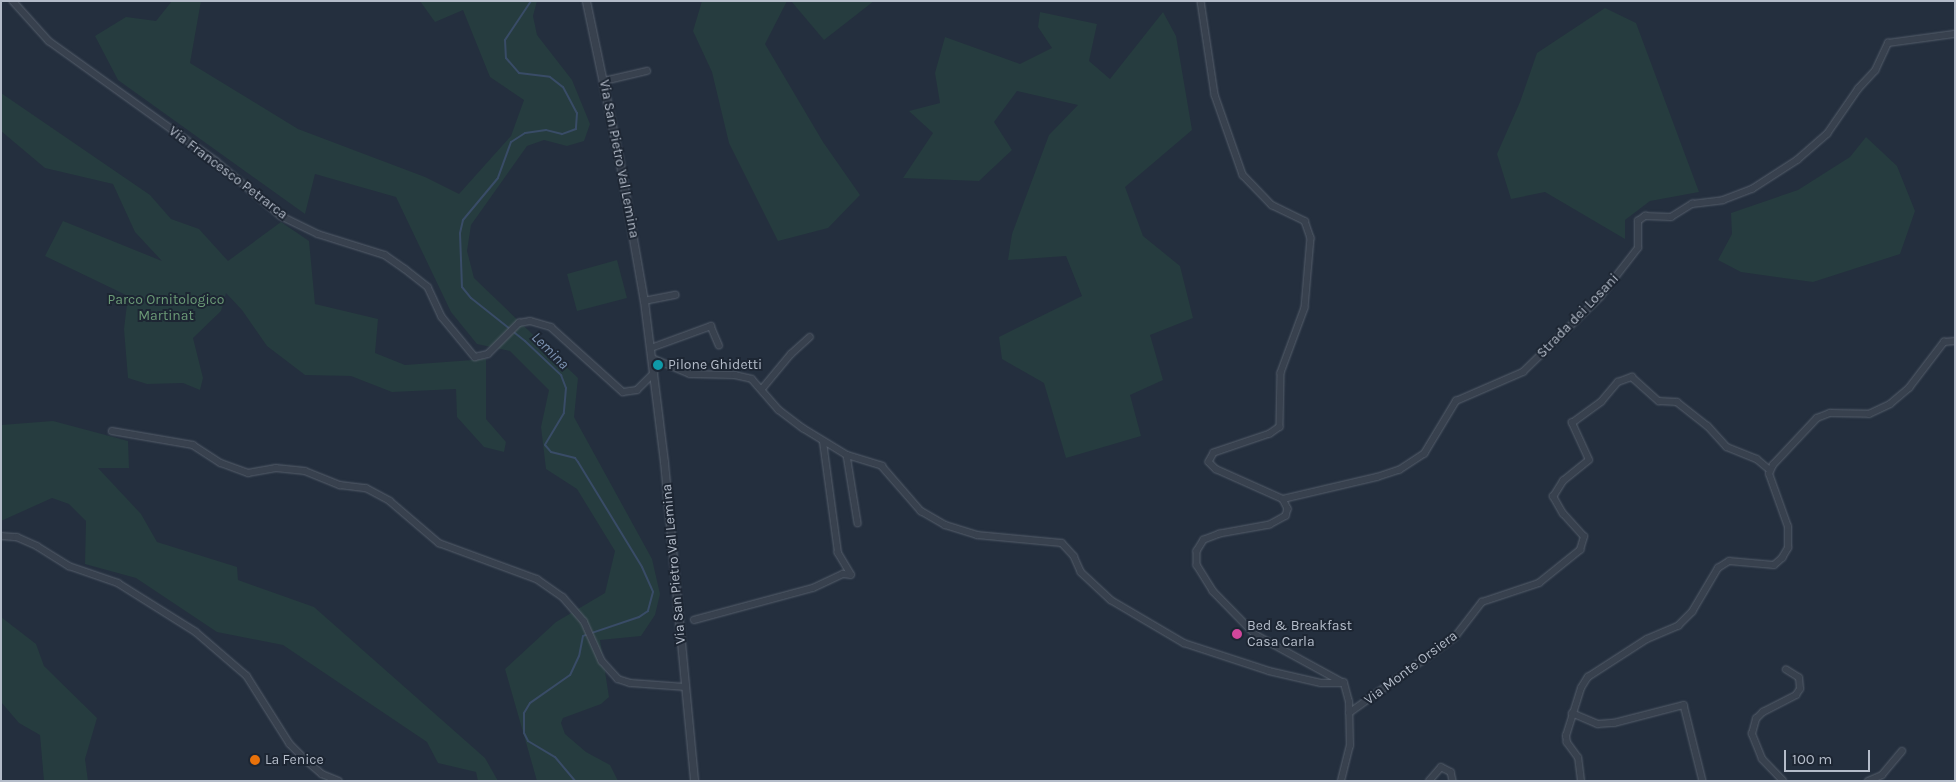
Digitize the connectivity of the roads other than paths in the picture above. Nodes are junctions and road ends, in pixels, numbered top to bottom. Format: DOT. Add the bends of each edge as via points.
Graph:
graph roads {
  1 [pos="13,1"];
  2 [pos="586,1"];
  3 [pos="1201,1"];
  4 [pos="1955,34"];
  5 [pos="646,71"];
  6 [pos="604,81"];
  7 [pos="675,294"];
  8 [pos="644,301"];
  9 [pos="810,337"];
  10 [pos="1955,341"];
  11 [pos="719,345"];
  12 [pos="651,348"];
  13 [pos="652,358"];
  14 [pos="654,373"];
  15 [pos="762,389"];
  16 [pos="112,432"];
  17 [pos="823,442"];
  18 [pos="847,454"];
  19 [pos="1770,470"];
  20 [pos="1283,499"];
  21 [pos="858,523"];
  22 [pos="1,536"];
  23 [pos="694,620"];
  24 [pos="1786,670"];
  25 [pos="1344,683"];
  26 [pos="686,687"];
  27 [pos="1350,713"];
  28 [pos="1572,713"];
  29 [pos="1902,751"];
  30 [pos="339,781"];
  31 [pos="694,781"];
  32 [pos="1341,781"];
  33 [pos="1429,781"];
  34 [pos="1453,781"];
  35 [pos="1581,781"];
  36 [pos="1703,781"];
  37 [pos="1784,781"];
  38 [pos="1868,781"];
  1 -- 14 [label="street, Via Francesco Petrarca" via="49,41 216,161 281,216 318,234 385,255 406,269 428,287 442,317 475,357 488,354 519,323 530,321 551,327 623,392 637,390"];
  2 -- 6 [label="street, Via San Pietro Val Lemina"];
  3 -- 20 [label="street" via="1216,95 1243,175 1272,205 1305,221 1312,238 1305,308 1281,373 1280,426 1270,434 1214,453 1209,462 1216,469"];
  4 -- 20 [label="street, Strada dei Losani" via="1888,43 1875,71 1858,89 1827,134 1797,160 1752,189 1723,200 1692,204 1671,217 1645,216 1638,221 1638,248 1600,297 1523,372 1456,400 1424,454 1399,470"];
  5 -- 6 [label="street"];
  6 -- 8 [label="street, Via San Pietro Val Lemina"];
  7 -- 8 [label="street"];
  8 -- 12 [label="street, Via San Pietro Val Lemina"];
  9 -- 15 [label="street"];
  10 -- 19 [label="street" via="1944,342 1909,388 1890,404 1869,414 1830,413 1817,418"];
  11 -- 12 [label="street" via="711,326"];
  12 -- 13 [label="street, Via San Pietro Val Lemina"];
  13 -- 14 [label="street, Via San Pietro Val Lemina"];
  13 -- 15 [label="street" via="696,376 748,377"];
  14 -- 26 [label="street, Via San Pietro Val Lemina"];
  15 -- 17 [label="street" via="779,410"];
  16 -- 26 [label="street" via="193,444 221,463 248,473 276,468 305,471 340,485 366,488 390,501 451,550 537,579 563,597 584,621 608,671 625,682"];
  17 -- 18 [label="street"];
  17 -- 23 [label="street" via="838,552 851,575 843,574 813,588"];
  18 -- 21 [label="street"];
  18 -- 25 [label="street" via="882,466 922,511 945,525 977,536 1062,543 1074,556 1081,572 1106,596 1184,644 1269,672 1321,683"];
  19 -- 27 [label="street, Via Monte Orsiera" via="1757,459 1727,447 1708,426 1678,402 1659,402 1632,377 1618,382 1601,402 1572,423 1589,460 1563,481 1553,497 1563,514 1584,537 1580,550 1539,584 1482,602 1455,637"];
  19 -- 28 [label="street" via="1788,526 1788,548 1782,558 1774,565 1729,561 1718,568 1692,612 1678,626 1647,639 1588,677"];
  20 -- 25 [label="street" via="1288,509 1278,522 1204,540 1197,551 1198,565 1213,591 1249,630 1290,657"];
  22 -- 30 [label="street" via="24,540 69,566 118,583 196,632 247,676 290,744 322,774"];
  24 -- 37 [label="street" via="1798,678 1800,689 1796,695 1762,712 1756,719 1752,734 1762,759"];
  25 -- 27 [label="street"];
  26 -- 31 [label="street, Via San Pietro Val Lemina"];
  27 -- 32 [label="street" via="1350,755"];
  28 -- 35 [label="street" via="1566,743 1578,758"];
  28 -- 36 [label="street" via="1606,724 1684,705"];
  29 -- 38 [label="street" via="1882,775"];
  33 -- 34 [label="street" via="1441,767 1451,772"];
}
